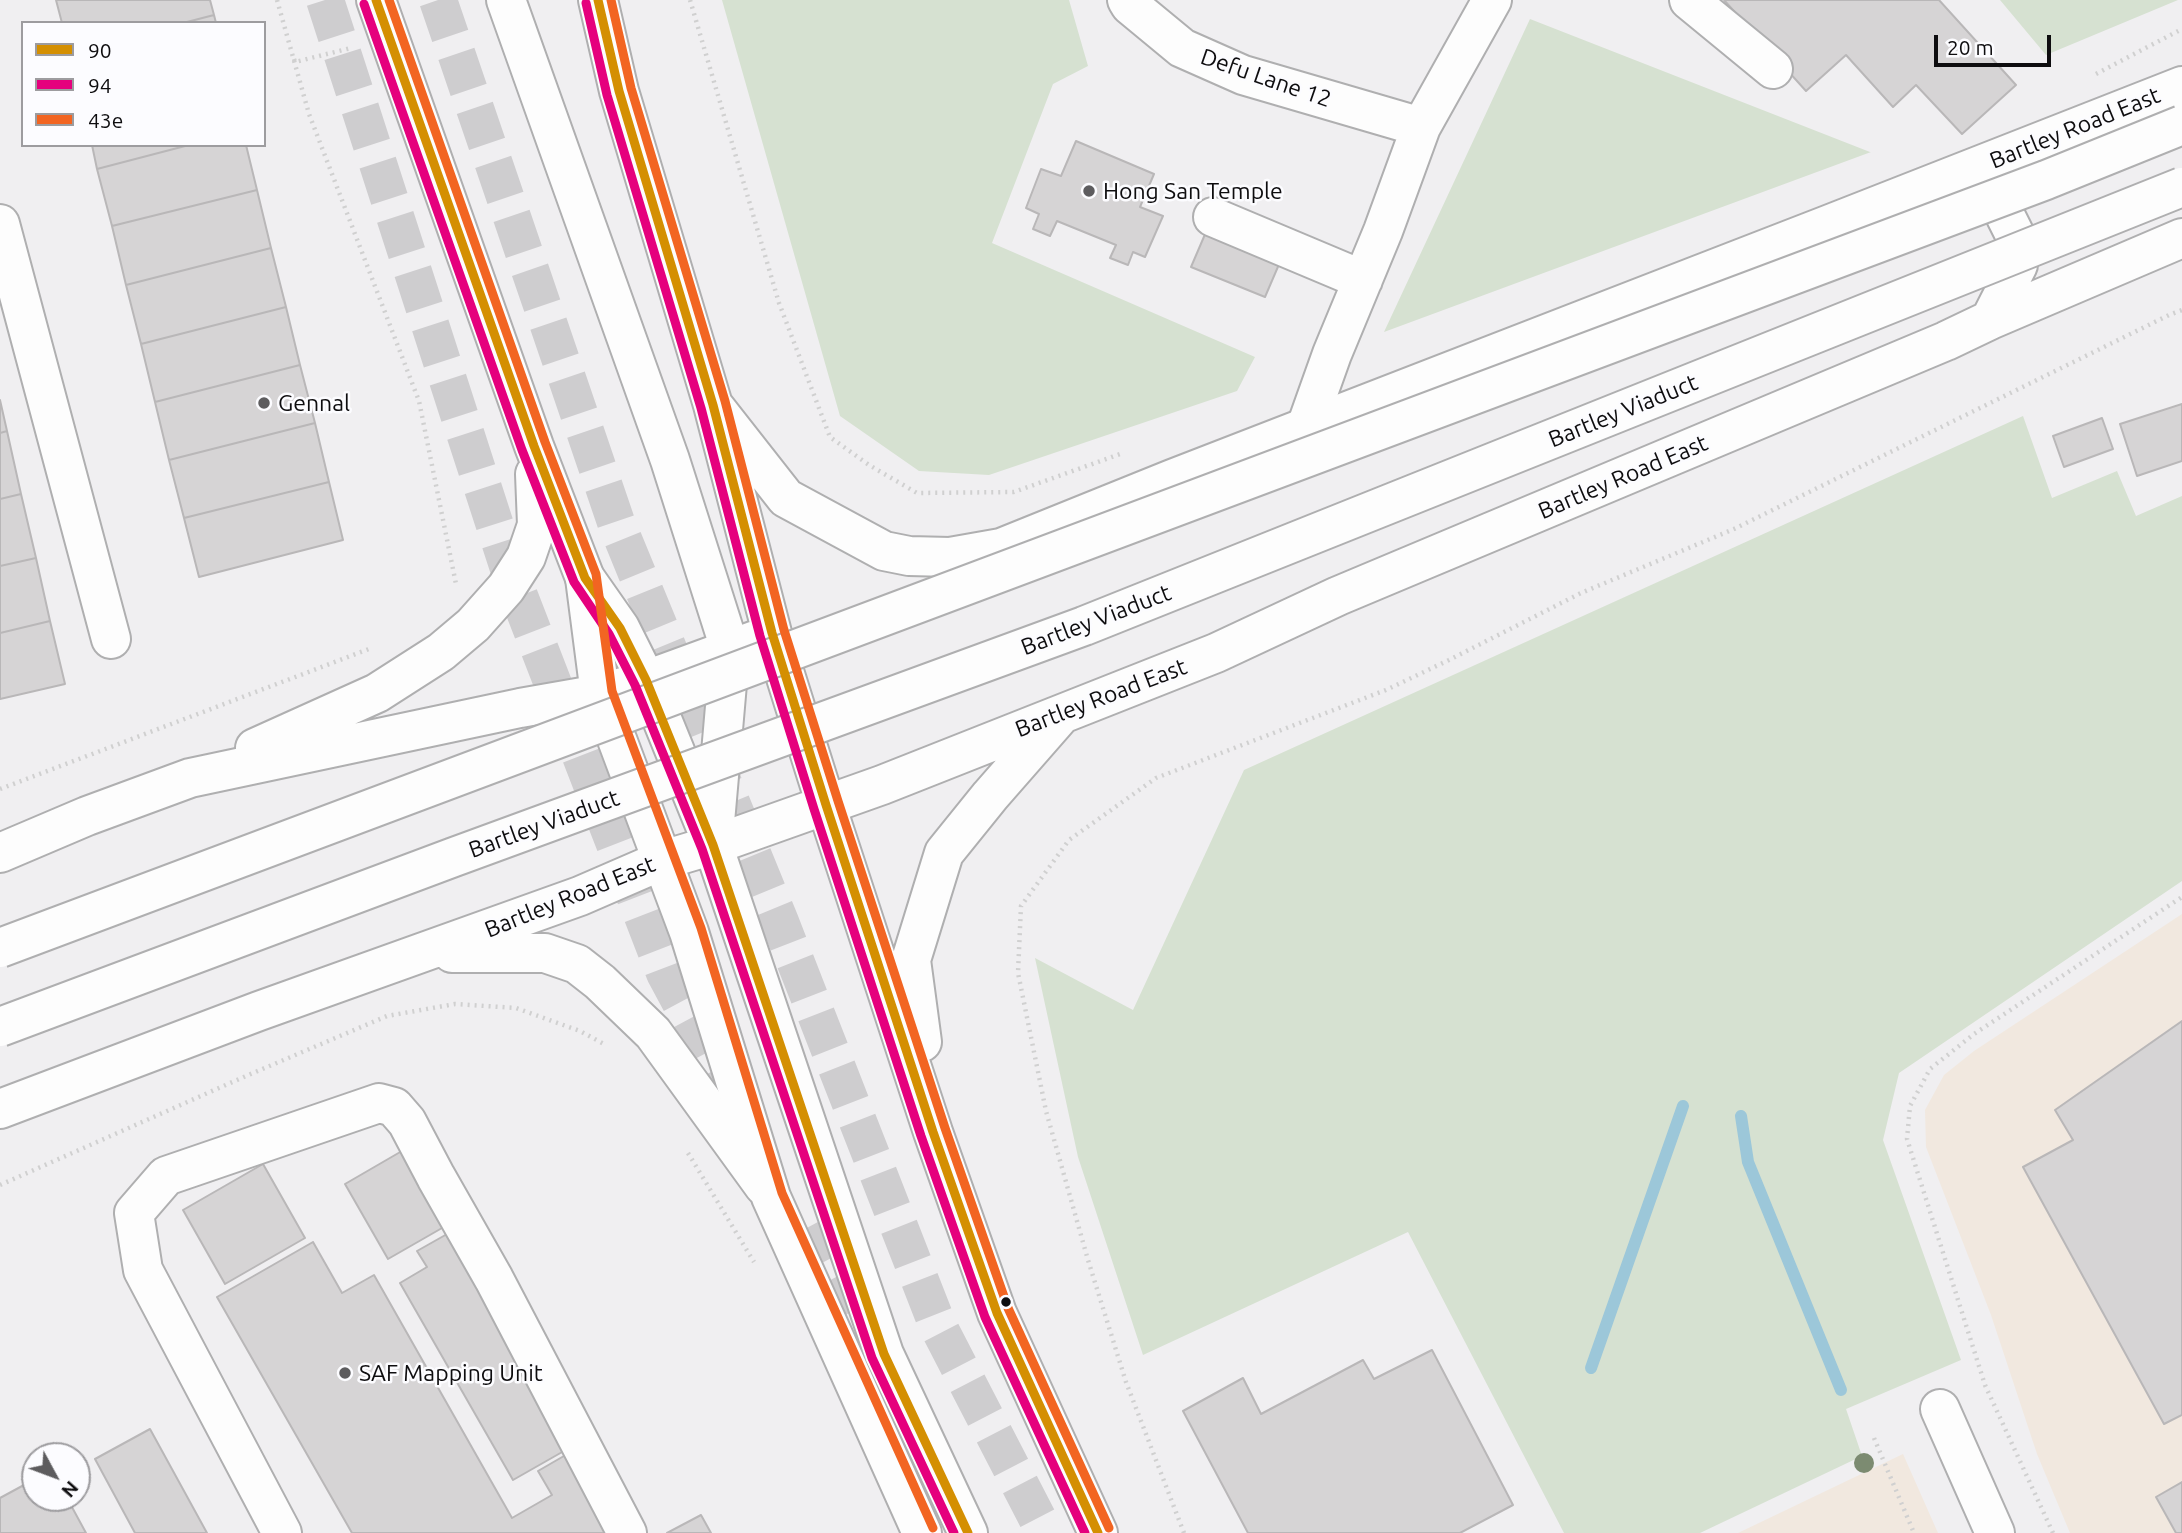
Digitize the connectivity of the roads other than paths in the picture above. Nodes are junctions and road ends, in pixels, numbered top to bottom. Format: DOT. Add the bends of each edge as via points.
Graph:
graph roads {
  1 [pos="376,0"];
  2 [pos="506,0"];
  3 [pos="598,0"];
  4 [pos="1127,0"];
  5 [pos="1492,0"];
  6 [pos="1689,0"];
  7 [pos="1773,69"];
  8 [pos="2182,86"];
  9 [pos="2182,125"];
  10 [pos="1421,127"];
  11 [pos="1953,176"];
  12 [pos="2182,187"];
  13 [pos="1213,216"];
  14 [pos="0,224"];
  15 [pos="2182,238"];
  16 [pos="1363,280"];
  17 [pos="1990,320"];
  18 [pos="1332,354"];
  19 [pos="713,405"];
  20 [pos="1363,405"];
  21 [pos="1306,427"];
  22 [pos="534,446"];
  23 [pos="585,578"];
  24 [pos="772,633"];
  25 [pos="111,639"];
  26 [pos="730,649"];
  27 [pos="646,680"];
  28 [pos="600,694"];
  29 [pos="1063,712"];
  30 [pos="190,778"];
  31 [pos="826,805"];
  32 [pos="713,845"];
  33 [pos="0,853"];
  34 [pos="663,860"];
  35 [pos="0,948"];
  36 [pos="424,953"];
  37 [pos="0,1027"];
  38 [pos="0,1109"];
  39 [pos="933,1132"];
  40 [pos="771,1197"];
  41 [pos="1940,1409"];
  42 [pos="282,1533"];
  43 [pos="627,1533"];
  44 [pos="922,1533"];
  45 [pos="968,1533"];
  46 [pos="1098,1533"];
  47 [pos="1995,1533"];
  1 -- 22 [label="main road"];
  2 -- 26 [label="main road" via="670,460"];
  3 -- 19 [label="main road" via="619,91"];
  4 -- 10 [label="main road, Defu Lane 12" via="1182,48 1243,75"];
  5 -- 10 [label="main road"];
  6 -- 7 [label="main road"];
  8 -- 11 [label="main road, Bartley Road East"];
  9 -- 35 [label="main road, bridge"];
  10 -- 16 [label="main road"];
  11 -- 17 [label="main road" via="2000,205 2015,235 2018,265"];
  11 -- 20 [label="main road, Bartley Road East"];
  12 -- 37 [label="main road, Bartley Viaduct, bridge" via="1084,626"];
  13 -- 16 [label="main road"];
  14 -- 25 [label="main road"];
  15 -- 17 [label="main road, Bartley Road East"];
  16 -- 18 [label="main road"];
  17 -- 29 [label="main road, Bartley Road East" via="1338,596 1216,653"];
  18 -- 20 [label="main road"];
  18 -- 21 [label="main road"];
  19 -- 21 [label="main road, Bartley Road East" via="786,498 884,551 909,556 950,557 1001,548"];
  19 -- 24 [label="main road"];
  20 -- 21 [label="main road, Bartley Road East"];
  22 -- 23 [label="main road"];
  22 -- 30 [label="main road" via="537,525 526,557 473,625 441,652 376,693"];
  23 -- 27 [label="main road" via="620,628"];
  23 -- 28 [label="main road"];
  24 -- 26 [label="main road"];
  24 -- 31 [label="main road"];
  26 -- 27 [label="main road"];
  26 -- 32 [label="main road"];
  27 -- 28 [label="main road"];
  27 -- 32 [label="main road"];
  28 -- 30 [label="main road"];
  28 -- 34 [label="main road"];
  29 -- 31 [label="main road, Bartley Road East"];
  29 -- 39 [label="main road" via="944,853 911,960"];
  30 -- 33 [label="main road"];
  31 -- 32 [label="main road, Bartley Road East"];
  31 -- 39 [label="main road"];
  32 -- 34 [label="main road, Bartley Road East"];
  32 -- 45 [label="main road" via="884,1354"];
  34 -- 36 [label="main road, Bartley Road East"];
  34 -- 40 [label="main road"];
  36 -- 38 [label="main road, Bartley Road East"];
  36 -- 40 [label="main road" via="545,953 577,964 653,1033"];
  39 -- 46 [label="main road" via="997,1313"];
  40 -- 44 [label="main road"];
  41 -- 47 [label="main road"];
  42 -- 43 [label="main road" via="143,1270 134,1213 166,1176 379,1103 394,1107 407,1122"];
}
